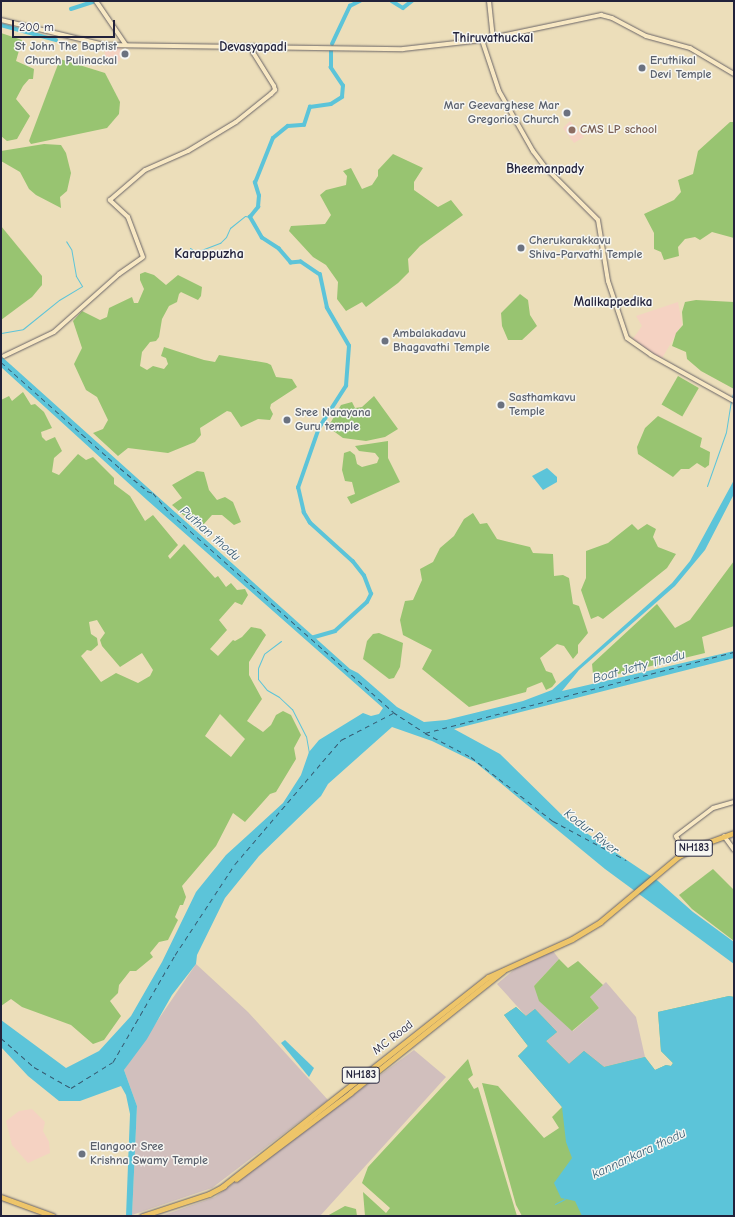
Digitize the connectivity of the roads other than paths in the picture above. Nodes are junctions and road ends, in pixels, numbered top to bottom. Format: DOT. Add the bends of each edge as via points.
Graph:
graph roads {
  1 [pos="96,1"];
  2 [pos="489,1"];
  3 [pos="1,20"];
  4 [pos="493,37"];
  5 [pos="482,40"];
  6 [pos="126,45"];
  7 [pos="253,46"];
  8 [pos="734,74"];
  9 [pos="4,356"];
  10 [pos="732,400"];
  11 [pos="734,802"];
  12 [pos="734,833"];
  13 [pos="724,836"];
  14 [pos="734,850"];
  15 [pos="685,852"];
  16 [pos="505,969"];
  17 [pos="363,1073"];
  18 [pos="368,1078"];
  19 [pos="222,1187"];
  20 [pos="1,1196"];
  21 [pos="53,1216"];
  22 [pos="142,1216"];
  1 -- 6 [label="main road"];
  2 -- 4 [label="main road"];
  3 -- 6 [label="main road" via="96,44"];
  4 -- 5 [label="main road"];
  4 -- 8 [label="main road" via="588,17 608,16 646,36 690,48"];
  5 -- 7 [label="main road" via="403,49"];
  5 -- 10 [label="main road" via="498,92 533,152 596,217 608,281 627,338 657,359"];
  6 -- 7 [label="main road"];
  7 -- 9 [label="main road" via="253,53 275,90 236,122 188,152 145,170 110,200 128,217 143,258 119,274 54,332"];
  11 -- 15 [label="main road" via="713,808 676,836"];
  12 -- 13 [label="highway, MC Road / NH183"];
  13 -- 14 [label="main road"];
  13 -- 15 [label="highway, MC Road / NH183"];
  15 -- 16 [label="highway, MC Road / NH183" via="600,922 572,939"];
  16 -- 17 [label="highway, MC Road / NH183" via="488,976"];
  16 -- 18 [label="highway, MC Road / NH183"];
  17 -- 18 [label="highway"];
  17 -- 19 [label="highway, MC Road / NH183"];
  18 -- 19 [label="highway, MC Road / NH183"];
  19 -- 22 [label="highway, MC Road / NH183"];
  20 -- 21 [label="highway"];
}
